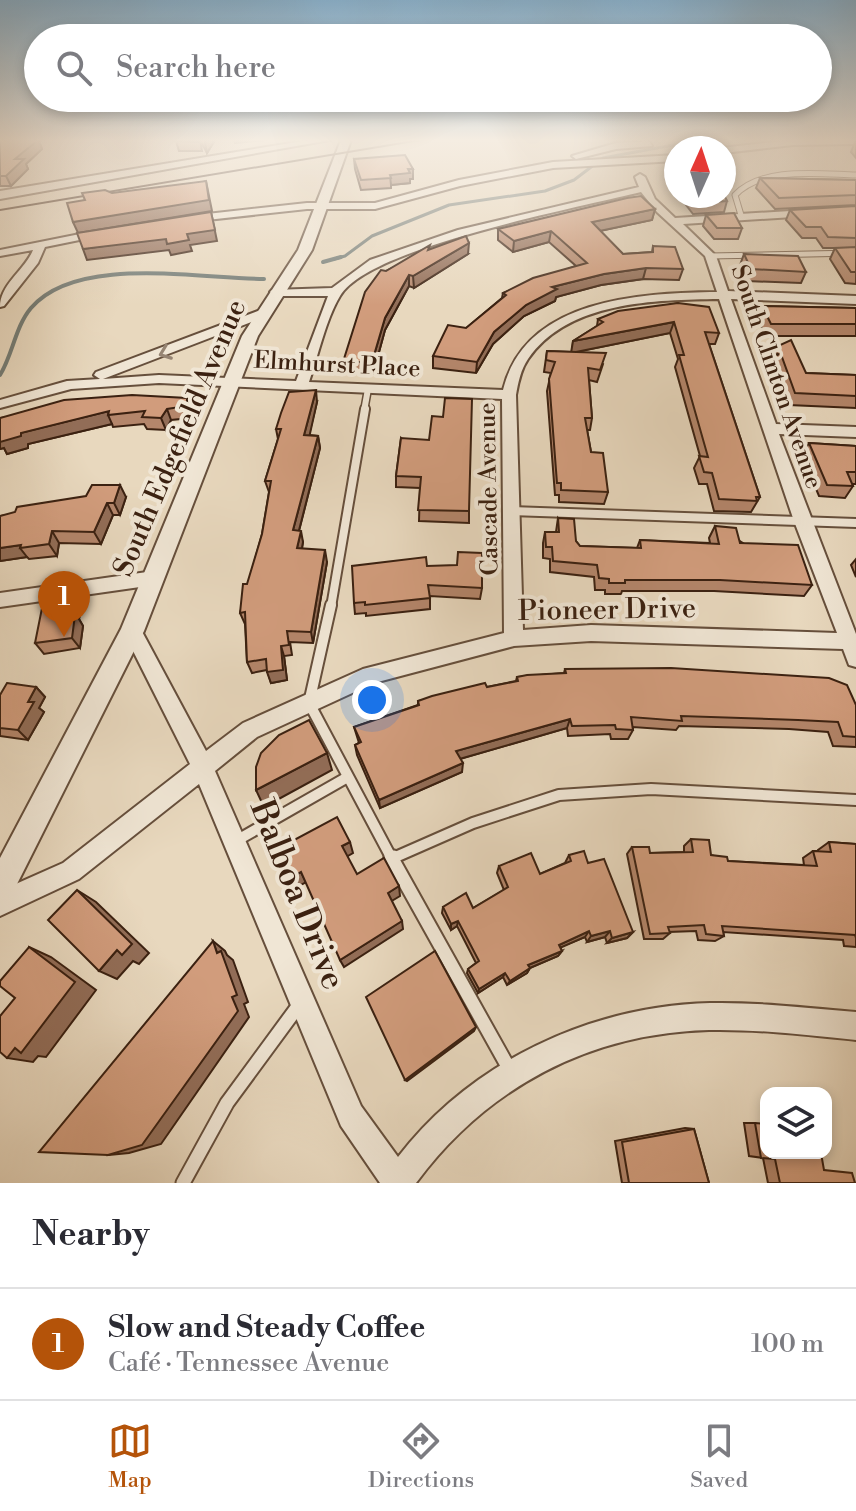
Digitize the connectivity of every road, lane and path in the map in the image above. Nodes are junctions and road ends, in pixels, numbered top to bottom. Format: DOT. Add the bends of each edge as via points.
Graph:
graph roads {
  1 [pos="328,195"];
  2 [pos="414,195"];
  3 [pos="596,195"];
  4 [pos="652,195"];
  5 [pos="735,195"];
  6 [pos="325,205"];
  7 [pos="856,210"];
  8 [pos="741,215"];
  9 [pos="674,221"];
  10 [pos="169,222"];
  11 [pos="110,231"];
  12 [pos="40,245"];
  13 [pos="0,253"];
  14 [pos="856,253"];
  15 [pos="710,256"];
  16 [pos="276,292"];
  17 [pos="335,292"];
  18 [pos="726,297"];
  19 [pos="856,300"];
  20 [pos="0,303"];
  21 [pos="263,313"];
  22 [pos="233,382"];
  23 [pos="67,385"];
  24 [pos="301,385"];
  25 [pos="368,389"];
  26 [pos="509,395"];
  27 [pos="0,404"];
  28 [pos="771,429"];
  29 [pos="856,432"];
  30 [pos="511,511"];
  31 [pos="802,521"];
  32 [pos="856,523"];
  33 [pos="154,578"];
  34 [pos="0,600"];
  35 [pos="132,631"];
  36 [pos="514,638"];
  37 [pos="854,647"];
  38 [pos="309,703"];
  39 [pos="202,765"];
  40 [pos="346,778"];
  41 [pos="856,800"];
  42 [pos="234,842"];
  43 [pos="391,859"];
  44 [pos="0,888"];
  45 [pos="0,904"];
  46 [pos="300,1004"];
  47 [pos="856,1026"];
  48 [pos="512,1075"];
  49 [pos="406,1178"];
  50 [pos="183,1183"];
  1 -- 6 [label="street, South Edgefield Avenue"];
  2 -- 6 [label="street" via="375,206"];
  3 -- 17 [label="street" via="407,249 374,262"];
  4 -- 9 [label="street, South Clinton Avenue"];
  5 -- 8 [label="lane"];
  6 -- 10 [label="street"];
  6 -- 16 [label="street, South Edgefield Avenue" via="305,250"];
  7 -- 8 [label="street"];
  8 -- 9 [label="street"];
  9 -- 15 [label="street, South Clinton Avenue"];
  11 -- 12 [label="street"];
  12 -- 13 [label="street"];
  12 -- 20 [label="street" via="34,261"];
  14 -- 15 [label="lane"];
  15 -- 18 [label="street, South Clinton Avenue"];
  16 -- 17 [label="street"];
  16 -- 21 [label="street, South Edgefield Avenue"];
  17 -- 24 [label="street"];
  18 -- 19 [label="street, Cascade Avenue"];
  18 -- 26 [label="street, Cascade Avenue" via="623,301 579,315 525,353"];
  18 -- 28 [label="street, South Clinton Avenue"];
  21 -- 22 [label="street, South Edgefield Avenue"];
  21 -- 23 [label="street, one-way"];
  22 -- 23 [label="street, Elmhurst Place"];
  22 -- 24 [label="street, Elmhurst Place"];
  22 -- 33 [label="street, South Edgefield Avenue"];
  23 -- 27 [label="street"];
  24 -- 25 [label="street, Elmhurst Place"];
  25 -- 26 [label="street, Elmhurst Place"];
  25 -- 38 [label="lane" via="327,631"];
  26 -- 30 [label="street, Cascade Avenue"];
  28 -- 29 [label="street"];
  28 -- 31 [label="street, South Clinton Avenue"];
  30 -- 31 [label="lane"];
  30 -- 36 [label="street, Cascade Avenue"];
  31 -- 32 [label="lane"];
  31 -- 37 [label="street, South Clinton Avenue"];
  33 -- 34 [label="street"];
  33 -- 35 [label="street, South Edgefield Avenue"];
  35 -- 39 [label="street, Balboa Drive"];
  35 -- 44 [label="street, South Edgefield Avenue"];
  36 -- 37 [label="street, Pioneer Drive" via="591,633"];
  36 -- 38 [label="street, Pioneer Drive" via="370,675"];
  38 -- 39 [label="street, Pioneer Drive" via="250,730"];
  38 -- 40 [label="lane"];
  39 -- 42 [label="street, Balboa Drive"];
  39 -- 45 [label="street, Pioneer Drive" via="71,871"];
  40 -- 42 [label="lane"];
  40 -- 43 [label="lane"];
  41 -- 43 [label="lane" via="651,789 559,795 473,823"];
  42 -- 46 [label="street, Balboa Drive"];
  43 -- 48 [label="lane"];
  46 -- 49 [label="street, Balboa Drive" via="351,1116"];
  46 -- 50 [label="lane" via="227,1103"];
  47 -- 48 [label="street" via="745,1018 662,1020 571,1043"];
  48 -- 49 [label="street" via="454,1120"];
}
